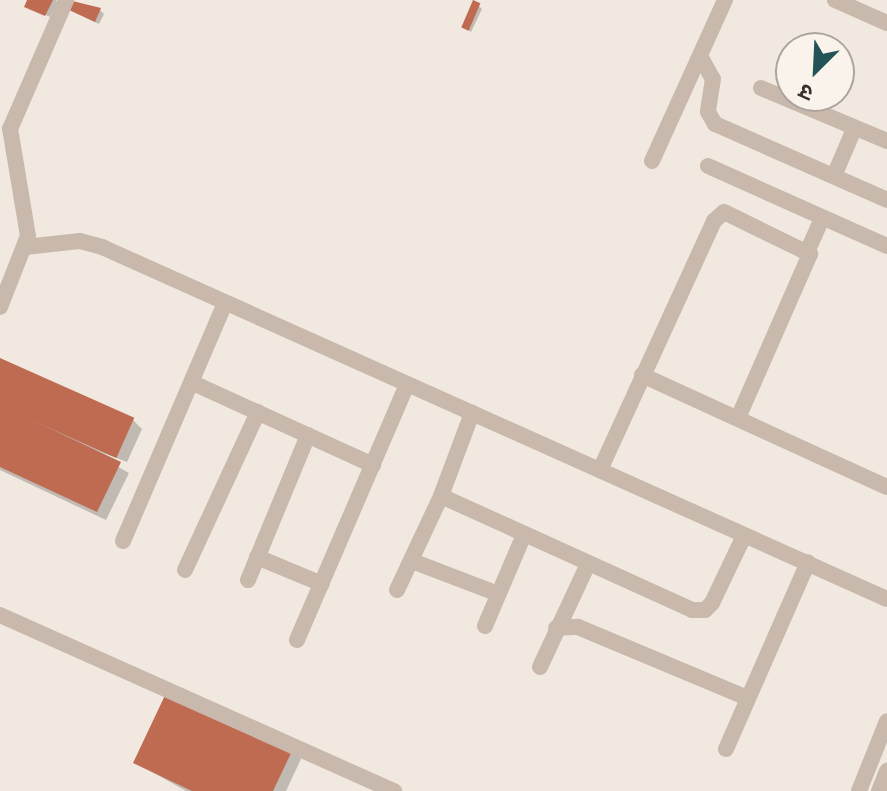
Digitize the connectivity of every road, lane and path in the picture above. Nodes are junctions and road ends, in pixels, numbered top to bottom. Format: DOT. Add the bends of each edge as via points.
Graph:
graph roads {
  1 [pos="66,0"];
  2 [pos="725,0"];
  3 [pos="835,0"];
  4 [pos="887,23"];
  5 [pos="700,56"];
  6 [pos="761,88"];
  7 [pos="854,129"];
  8 [pos="887,141"];
  9 [pos="652,161"];
  10 [pos="708,166"];
  11 [pos="834,176"];
  12 [pos="887,200"];
  13 [pos="822,218"];
  14 [pos="887,246"];
  15 [pos="25,247"];
  16 [pos="808,250"];
  17 [pos="224,305"];
  18 [pos="0,307"];
  19 [pos="642,375"];
  20 [pos="193,383"];
  21 [pos="407,385"];
  22 [pos="258,412"];
  23 [pos="472,413"];
  24 [pos="738,418"];
  25 [pos="308,435"];
  26 [pos="373,465"];
  27 [pos="600,470"];
  28 [pos="887,487"];
  29 [pos="441,496"];
  30 [pos="744,536"];
  31 [pos="523,537"];
  32 [pos="123,541"];
  33 [pos="257,557"];
  34 [pos="412,561"];
  35 [pos="808,562"];
  36 [pos="587,566"];
  37 [pos="185,570"];
  38 [pos="248,580"];
  39 [pos="322,584"];
  40 [pos="397,590"];
  41 [pos="496,593"];
  42 [pos="887,599"];
  43 [pos="0,615"];
  44 [pos="485,626"];
  45 [pos="556,628"];
  46 [pos="297,640"];
  47 [pos="540,667"];
  48 [pos="748,698"];
  49 [pos="887,721"];
  50 [pos="726,749"];
  51 [pos="887,771"];
  52 [pos="394,791"];
  53 [pos="859,791"];
  54 [pos="879,791"];
  1 -- 15 [label="street" via="10,129 27,218"];
  2 -- 5 [label="street"];
  3 -- 4 [label="street"];
  5 -- 9 [label="street"];
  5 -- 11 [label="street" via="713,79 708,112 715,124"];
  6 -- 7 [label="street"];
  7 -- 8 [label="street"];
  7 -- 11 [label="street"];
  10 -- 13 [label="street"];
  11 -- 12 [label="street"];
  13 -- 14 [label="street"];
  13 -- 16 [label="street"];
  15 -- 17 [label="street" via="80,241 102,247"];
  15 -- 18 [label="street"];
  16 -- 19 [label="street" via="720,212"];
  16 -- 24 [label="street" via="810,261"];
  17 -- 20 [label="street"];
  17 -- 21 [label="street"];
  19 -- 24 [label="street"];
  19 -- 27 [label="street"];
  20 -- 22 [label="street"];
  20 -- 32 [label="street"];
  21 -- 23 [label="street"];
  21 -- 26 [label="street"];
  22 -- 25 [label="street"];
  22 -- 37 [label="street"];
  23 -- 27 [label="street"];
  23 -- 29 [label="street"];
  24 -- 28 [label="street"];
  25 -- 26 [label="street"];
  25 -- 33 [label="street"];
  26 -- 39 [label="street"];
  27 -- 30 [label="street"];
  29 -- 31 [label="street"];
  29 -- 34 [label="street"];
  30 -- 35 [label="street"];
  30 -- 36 [label="street" via="705,610"];
  31 -- 36 [label="street"];
  31 -- 41 [label="street"];
  33 -- 38 [label="street"];
  33 -- 39 [label="street"];
  34 -- 40 [label="street"];
  34 -- 41 [label="street"];
  35 -- 42 [label="street"];
  35 -- 48 [label="street"];
  36 -- 45 [label="street"];
  39 -- 46 [label="street"];
  41 -- 44 [label="street"];
  43 -- 52 [label="street"];
  45 -- 47 [label="street"];
  45 -- 48 [label="street" via="578,627"];
  48 -- 50 [label="street"];
  49 -- 53 [label="street"];
  51 -- 54 [label="street"];
}
